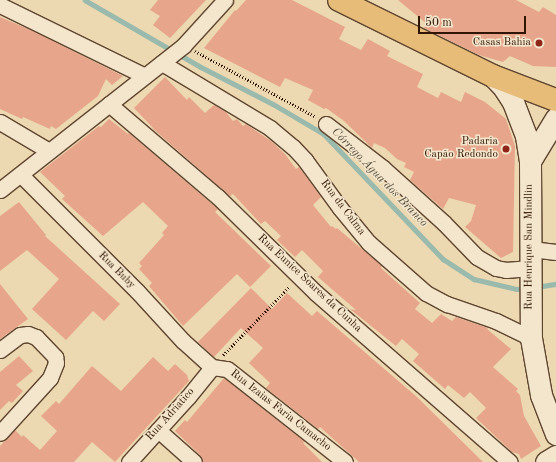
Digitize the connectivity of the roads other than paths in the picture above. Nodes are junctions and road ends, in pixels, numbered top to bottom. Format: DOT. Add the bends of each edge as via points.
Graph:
graph roads {
  1 [pos="225,0"];
  2 [pos="339,0"];
  3 [pos="0,5"];
  4 [pos="163,62"];
  5 [pos="145,76"];
  6 [pos="493,76"];
  7 [pos="556,100"];
  8 [pos="109,104"];
  9 [pos="556,118"];
  10 [pos="0,122"];
  11 [pos="326,124"];
  12 [pos="49,152"];
  13 [pos="530,161"];
  14 [pos="21,175"];
  15 [pos="0,190"];
  16 [pos="556,252"];
  17 [pos="530,264"];
  18 [pos="530,335"];
  19 [pos="0,350"];
  20 [pos="212,367"];
  21 [pos="158,430"];
  22 [pos="0,433"];
  23 [pos="556,434"];
  24 [pos="556,456"];
  25 [pos="129,462"];
  26 [pos="194,462"];
  27 [pos="345,462"];
  28 [pos="510,462"];
  29 [pos="546,462"];
  1 -- 4 [label="street" via="185,44"];
  2 -- 6 [label="main road"];
  3 -- 5 [label="street"];
  4 -- 5 [label="street"];
  4 -- 18 [label="street, Rua da Calma" via="270,128 293,147 369,243 426,293 447,304"];
  5 -- 8 [label="street"];
  6 -- 7 [label="main road"];
  6 -- 13 [label="main road, Rua Henrique San Mindlin" via="504,88 520,118"];
  8 -- 12 [label="street"];
  8 -- 28 [label="street, Rua Eunice Soares da Cunha" via="218,197 299,276"];
  9 -- 13 [label="main road"];
  10 -- 12 [label="street"];
  11 -- 17 [label="street" via="383,168 444,223 477,257 496,268 506,270"];
  12 -- 14 [label="street"];
  13 -- 17 [label="main road, Rua Henrique San Mindlin"];
  14 -- 15 [label="street"];
  14 -- 20 [label="street, Rua Buby" via="137,291 183,341"];
  16 -- 17 [label="street"];
  17 -- 18 [label="main road, Rua Henrique San Mindlin"];
  18 -- 23 [label="main road, Rua Henrique San Mindlin" via="541,395"];
  19 -- 22 [label="street" via="20,335 28,334 36,337 55,357 56,363 50,378"];
  20 -- 21 [label="street, Rua Adriatico"];
  20 -- 27 [label="street, Rua Izaias Faria Camacho" via="227,369"];
  21 -- 25 [label="street, Rua Adriatico"];
  21 -- 26 [label="street"];
  24 -- 29 [label="main road"];
}
